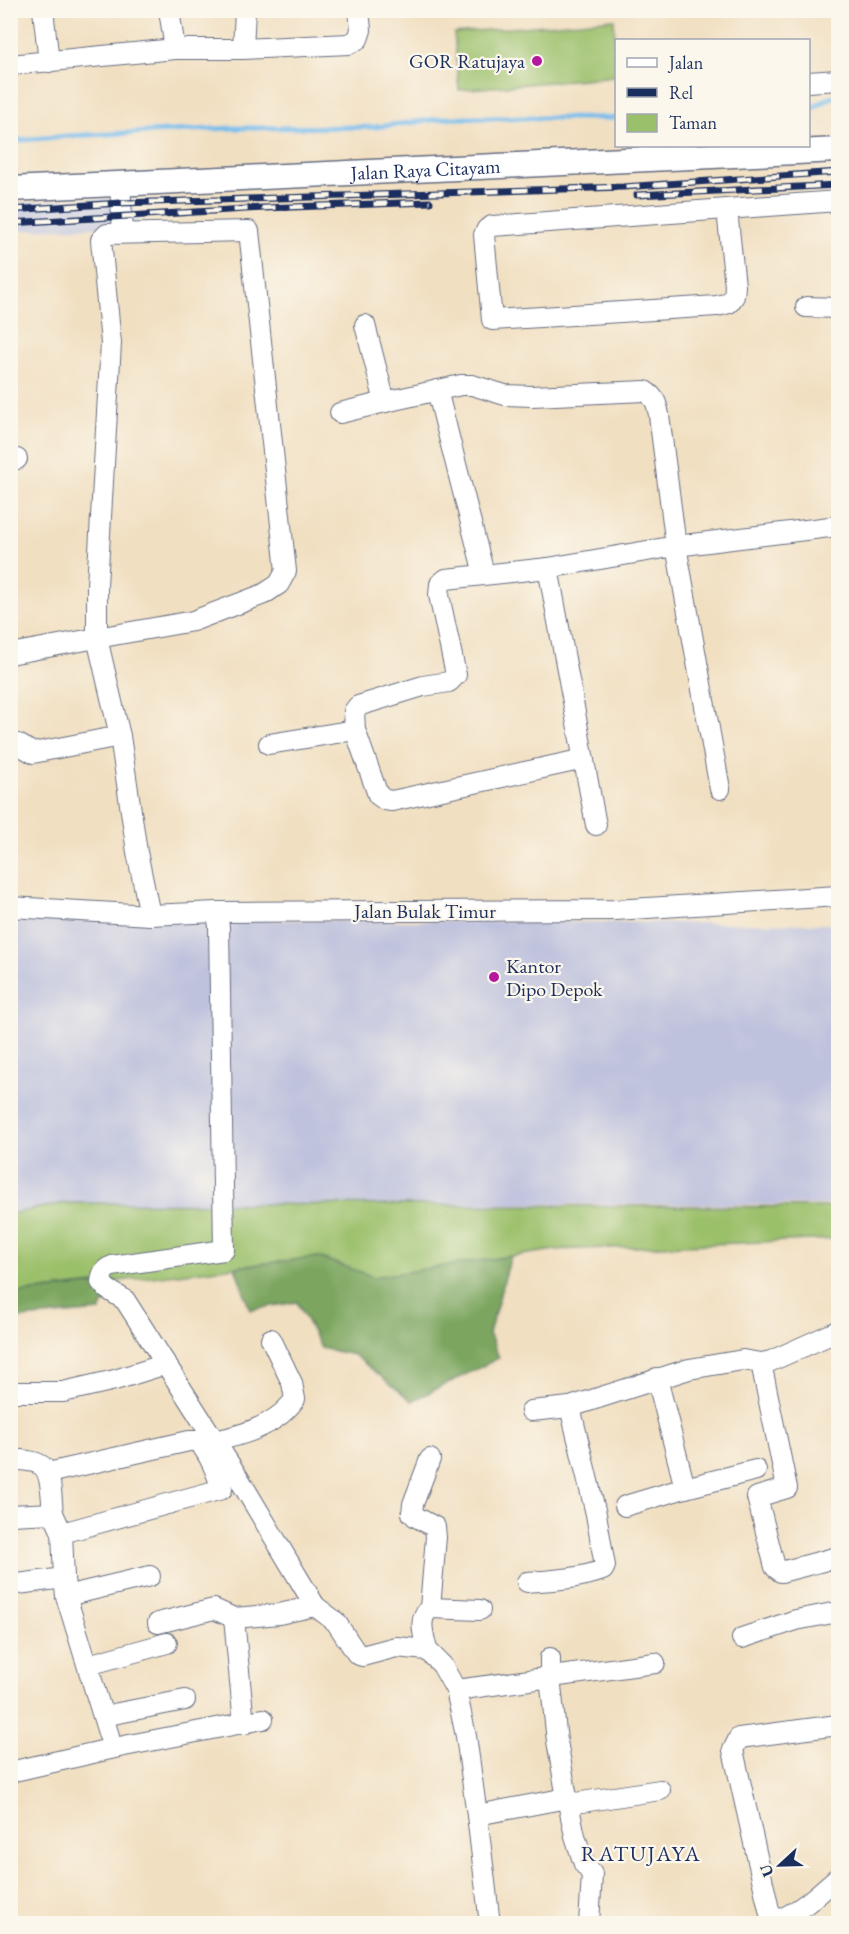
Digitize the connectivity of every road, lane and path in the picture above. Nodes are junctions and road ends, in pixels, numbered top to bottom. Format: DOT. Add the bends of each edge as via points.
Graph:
graph roads {
  1 [pos="43,10"];
  2 [pos="169,10"];
  3 [pos="245,10"];
  4 [pos="359,10"];
  5 [pos="175,49"];
  6 [pos="243,49"];
  7 [pos="49,62"];
  8 [pos="10,65"];
  9 [pos="838,80"];
  10 [pos="810,82"];
  11 [pos="764,149"];
  12 [pos="838,150"];
  13 [pos="120,184"];
  14 [pos="10,189"];
  15 [pos="838,201"];
  16 [pos="727,210"];
  17 [pos="123,233"];
  18 [pos="806,307"];
  19 [pos="838,308"];
  20 [pos="365,325"];
  21 [pos="437,390"];
  22 [pos="386,402"];
  23 [pos="340,413"];
  24 [pos="838,526"];
  25 [pos="676,546"];
  26 [pos="548,568"];
  27 [pos="484,574"];
  28 [pos="97,638"];
  29 [pos="10,654"];
  30 [pos="355,730"];
  31 [pos="120,736"];
  32 [pos="10,744"];
  33 [pos="269,744"];
  34 [pos="584,759"];
  35 [pos="720,789"];
  36 [pos="596,825"];
  37 [pos="838,896"];
  38 [pos="10,907"];
  39 [pos="150,915"];
  40 [pos="218,920"];
  41 [pos="838,1331"];
  42 [pos="271,1339"];
  43 [pos="166,1364"];
  44 [pos="761,1364"];
  45 [pos="657,1378"];
  46 [pos="10,1392"];
  47 [pos="570,1407"];
  48 [pos="531,1412"];
  49 [pos="213,1441"];
  50 [pos="10,1459"];
  51 [pos="430,1459"];
  52 [pos="756,1470"];
  53 [pos="48,1473"];
  54 [pos="241,1482"];
  55 [pos="685,1488"];
  56 [pos="222,1489"];
  57 [pos="625,1506"];
  58 [pos="53,1514"];
  59 [pos="10,1515"];
  60 [pos="62,1533"];
  61 [pos="838,1557"];
  62 [pos="150,1576"];
  63 [pos="527,1582"];
  64 [pos="10,1585"];
  65 [pos="65,1587"];
  66 [pos="315,1606"];
  67 [pos="430,1608"];
  68 [pos="480,1610"];
  69 [pos="838,1612"];
  70 [pos="234,1618"];
  71 [pos="158,1623"];
  72 [pos="742,1638"];
  73 [pos="167,1643"];
  74 [pos="427,1650"];
  75 [pos="655,1663"];
  76 [pos="88,1665"];
  77 [pos="550,1668"];
  78 [pos="456,1690"];
  79 [pos="185,1700"];
  80 [pos="103,1716"];
  81 [pos="263,1719"];
  82 [pos="244,1724"];
  83 [pos="838,1725"];
  84 [pos="109,1736"];
  85 [pos="10,1772"];
  86 [pos="660,1790"];
  87 [pos="568,1801"];
  88 [pos="477,1815"];
  89 [pos="838,1877"];
  90 [pos="490,1923"];
  91 [pos="589,1923"];
  92 [pos="771,1923"];
  1 -- 7 [label="street"];
  2 -- 5 [label="street"];
  3 -- 6 [label="street"];
  4 -- 6 [label="street" via="361,34 349,44"];
  5 -- 6 [label="street"];
  5 -- 7 [label="street"];
  7 -- 8 [label="street"];
  9 -- 10 [label="street"];
  11 -- 12 [label="main road, Jalan Raya Citayam"];
  11 -- 13 [label="main road, Jalan Raya Citayam"];
  13 -- 14 [label="main road, Jalan Raya Citayam"];
  13 -- 17 [label="street"];
  15 -- 16 [label="street"];
  16 -- 16 [label="street" via="492,226 484,235 492,320 729,303 735,286"];
  17 -- 28 [label="street" via="107,234 101,240 111,343"];
  17 -- 28 [label="street" via="249,231 286,571 279,584 264,594 193,621"];
  18 -- 19 [label="street"];
  20 -- 22 [label="street"];
  21 -- 22 [label="street"];
  21 -- 25 [label="street" via="461,384 505,395 645,391 653,396 659,415"];
  21 -- 27 [label="street"];
  22 -- 23 [label="street"];
  24 -- 25 [label="street"];
  25 -- 26 [label="street"];
  25 -- 35 [label="street"];
  26 -- 27 [label="street"];
  26 -- 34 [label="street"];
  27 -- 30 [label="street" via="446,579 440,584 456,675 449,682 358,706 354,711"];
  28 -- 29 [label="street"];
  28 -- 31 [label="street"];
  30 -- 33 [label="street"];
  30 -- 34 [label="street" via="378,795 392,801"];
  31 -- 32 [label="street" via="33,753"];
  31 -- 39 [label="street"];
  34 -- 36 [label="street"];
  37 -- 40 [label="street, Jalan Bulak Timur" via="615,910"];
  38 -- 39 [label="street, Jalan Bulak Timur"];
  39 -- 40 [label="street, Jalan Bulak Timur"];
  40 -- 43 [label="street" via="224,1250 125,1263 105,1269 101,1282 124,1300"];
  41 -- 44 [label="street"];
  42 -- 49 [label="street" via="292,1383 295,1399 252,1431"];
  43 -- 46 [label="street" via="63,1392"];
  43 -- 49 [label="street"];
  44 -- 45 [label="street" via="743,1360"];
  44 -- 61 [label="street" via="786,1488 757,1497 775,1567 781,1572"];
  45 -- 47 [label="street"];
  45 -- 55 [label="street"];
  47 -- 48 [label="street"];
  47 -- 63 [label="street" via="605,1566 598,1572 571,1578"];
  49 -- 54 [label="street"];
  50 -- 53 [label="street" via="38,1462"];
  51 -- 67 [label="street" via="412,1512 435,1527"];
  52 -- 55 [label="street"];
  53 -- 56 [label="street" via="198,1441"];
  53 -- 58 [label="street"];
  54 -- 56 [label="street"];
  54 -- 66 [label="street"];
  55 -- 57 [label="street"];
  56 -- 60 [label="street"];
  58 -- 59 [label="street"];
  58 -- 60 [label="street"];
  60 -- 65 [label="street"];
  62 -- 65 [label="street"];
  64 -- 65 [label="street"];
  65 -- 76 [label="street"];
  66 -- 70 [label="street"];
  66 -- 74 [label="street" via="336,1622 362,1656 396,1647"];
  67 -- 68 [label="street"];
  67 -- 74 [label="street" via="422,1621"];
  69 -- 72 [label="street" via="796,1620"];
  70 -- 71 [label="street" via="214,1610"];
  70 -- 82 [label="street"];
  73 -- 76 [label="street"];
  74 -- 78 [label="street" via="442,1665"];
  75 -- 77 [label="street"];
  76 -- 80 [label="street"];
  77 -- 78 [label="street"];
  77 -- 87 [label="street"];
  78 -- 88 [label="street"];
  79 -- 80 [label="street"];
  80 -- 84 [label="street"];
  81 -- 82 [label="street"];
  82 -- 85 [label="street"];
  83 -- 92 [label="street" via="739,1738 734,1745"];
  86 -- 87 [label="street"];
  87 -- 88 [label="street"];
  87 -- 91 [label="street" via="584,1864 592,1874"];
  88 -- 90 [label="street"];
  89 -- 92 [label="street" via="814,1900 789,1917"];
}
